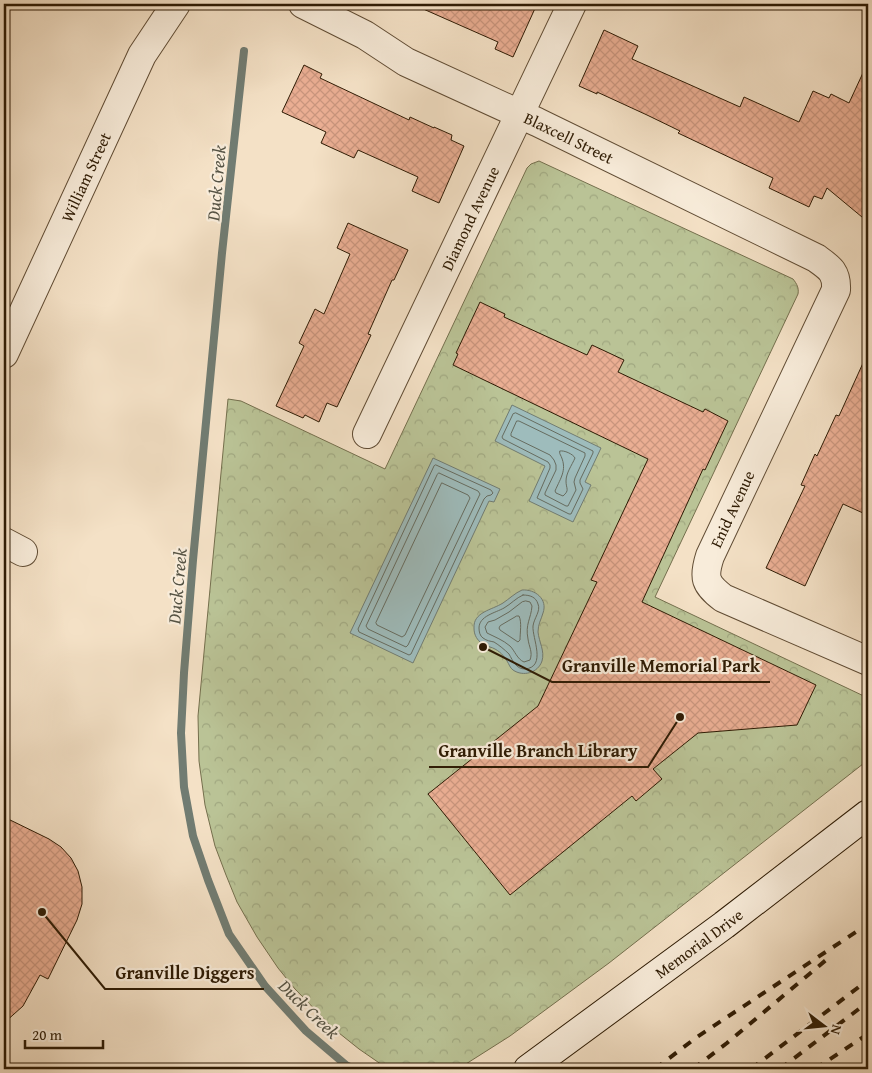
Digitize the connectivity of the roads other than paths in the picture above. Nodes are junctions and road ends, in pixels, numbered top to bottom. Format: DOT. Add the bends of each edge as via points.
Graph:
graph roads {
  1 [pos="176,4"];
  2 [pos="303,4"];
  3 [pos="572,4"];
  4 [pos="519,113"];
  5 [pos="834,273"];
  6 [pos="4,354"];
  7 [pos="367,434"];
  8 [pos="868,662"];
  9 [pos="868,814"];
  10 [pos="528,1069"];
  1 -- 6 [label="street, William Street" via="142,55"];
  2 -- 4 [label="street, Blaxcell Street" via="365,35 406,62"];
  3 -- 4 [label="street, Diamond Avenue"];
  4 -- 5 [label="street, Blaxcell Street" via="816,258"];
  4 -- 7 [label="street, Diamond Avenue"];
  5 -- 8 [label="street, Enid Avenue" via="836,290 710,556 706,578 709,586 724,598"];
  9 -- 10 [label="street, Memorial Drive"];
}
